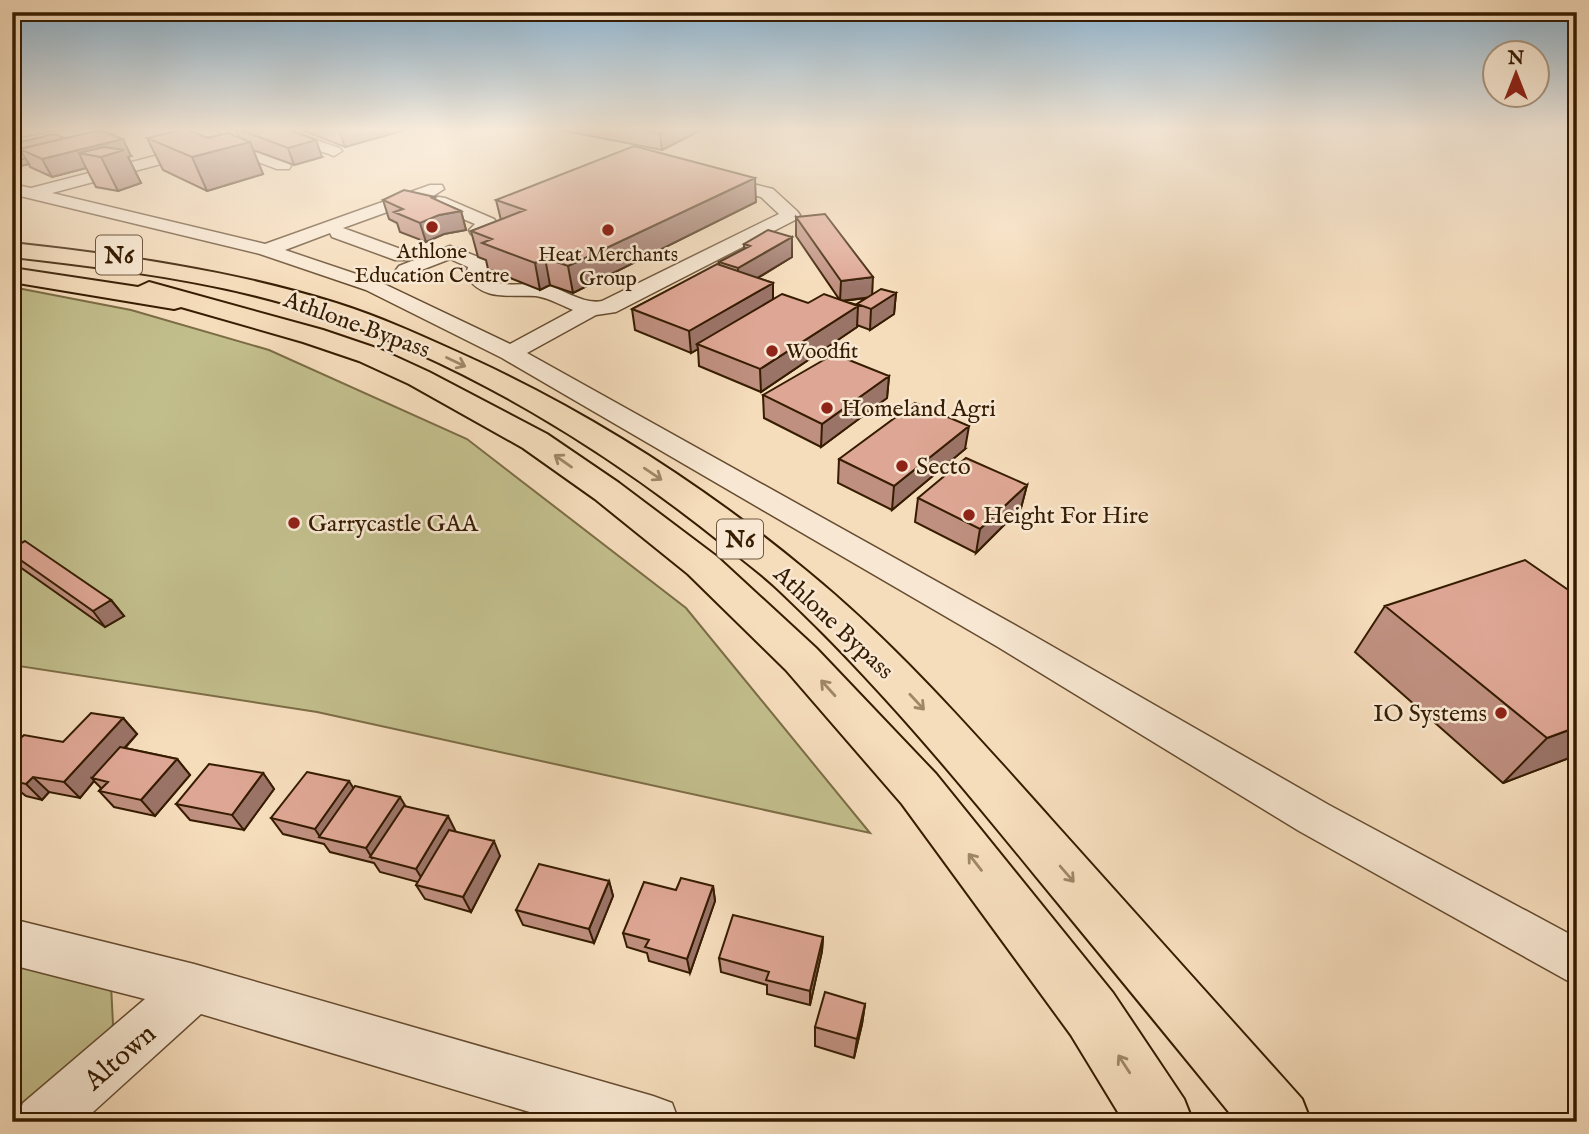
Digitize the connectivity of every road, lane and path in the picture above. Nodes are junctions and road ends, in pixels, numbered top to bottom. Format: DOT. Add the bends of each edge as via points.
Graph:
graph roads {
  1 [pos="71,181"];
  2 [pos="720,181"];
  3 [pos="436,189"];
  4 [pos="22,191"];
  5 [pos="410,198"];
  6 [pos="353,222"];
  7 [pos="478,230"];
  8 [pos="12,238"];
  9 [pos="12,250"];
  10 [pos="266,250"];
  11 [pos="473,261"];
  12 [pos="12,266"];
  13 [pos="12,275"];
  14 [pos="438,277"];
  15 [pos="217,293"];
  16 [pos="590,310"];
  17 [pos="510,353"];
  18 [pos="12,942"];
  19 [pos="1577,963"];
  20 [pos="194,988"];
  21 [pos="41,1122"];
  22 [pos="653,1122"];
  23 [pos="1161,1122"];
  24 [pos="1279,1122"];
  1 -- 4 [label="street"];
  2 -- 16 [label="street" via="767,193 791,215 608,307"];
  3 -- 5 [label="street"];
  4 -- 10 [label="street"];
  5 -- 6 [label="street"];
  5 -- 7 [label="street" via="439,202 488,223"];
  6 -- 10 [label="street"];
  6 -- 11 [label="street" via="388,237 371,244 404,263 450,252"];
  8 -- 15 [label="highway, N6" via="164,264"];
  9 -- 15 [label="highway, Athlone Bypass / N6" via="93,259"];
  10 -- 17 [label="street" via="373,286"];
  11 -- 14 [label="street"];
  11 -- 16 [label="street" via="479,264 476,276 488,286 541,291"];
  12 -- 15 [label="highway, Athlone Bypass / N6"];
  13 -- 15 [label="highway, N6"];
  23 -- 15 [label="highway, Athlone Bypass / N6, one-way" via="1092,1014 919,789 801,659 702,565 607,491 486,412 369,355"];
  15 -- 24 [label="highway, Athlone Bypass / N6, one-way" via="329,309 419,345 523,394 692,501 795,582 880,663 945,732"];
  16 -- 17 [label="street"];
  17 -- 19 [label="street" via="1010,638 1314,818"];
  18 -- 20 [label="street"];
  20 -- 21 [label="street, Altown"];
  20 -- 22 [label="street"];
}
